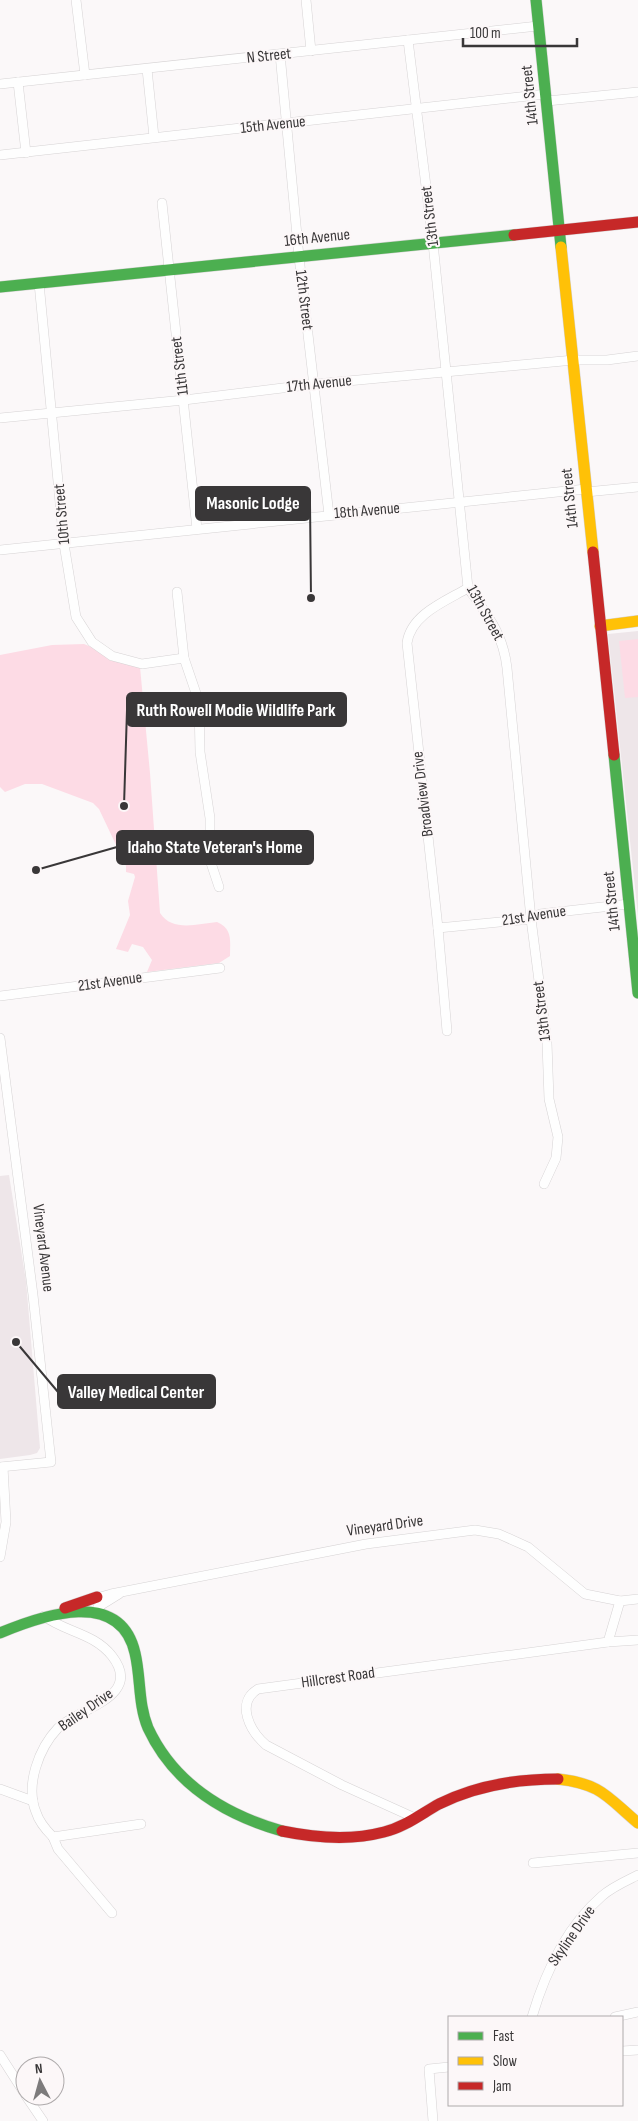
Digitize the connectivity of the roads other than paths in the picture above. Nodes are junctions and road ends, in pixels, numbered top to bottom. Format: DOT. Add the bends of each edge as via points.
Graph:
graph roads {
  1 [pos="76,0"];
  2 [pos="306,0"];
  3 [pos="536,0"];
  4 [pos="538,26"];
  5 [pos="408,40"];
  6 [pos="311,51"];
  7 [pos="280,54"];
  8 [pos="147,69"];
  9 [pos="85,75"];
  10 [pos="18,82"];
  11 [pos="0,84"];
  12 [pos="638,92"];
  13 [pos="546,98"];
  14 [pos="415,108"];
  15 [pos="287,123"];
  16 [pos="154,138"];
  17 [pos="26,152"];
  18 [pos="0,155"];
  19 [pos="162,203"];
  20 [pos="638,222"];
  21 [pos="561,230"];
  22 [pos="433,243"];
  23 [pos="299,257"];
  24 [pos="169,270"];
  25 [pos="39,283"];
  26 [pos="0,287"];
  27 [pos="638,356"];
  28 [pos="574,360"];
  29 [pos="445,372"];
  30 [pos="315,384"];
  31 [pos="184,400"];
  32 [pos="53,412"];
  33 [pos="0,418"];
  34 [pos="638,487"];
  35 [pos="586,491"];
  36 [pos="460,503"];
  37 [pos="329,515"];
  38 [pos="197,529"];
  39 [pos="64,544"];
  40 [pos="0,550"];
  41 [pos="468,588"];
  42 [pos="177,592"];
  43 [pos="638,622"];
  44 [pos="600,626"];
  45 [pos="184,658"];
  46 [pos="219,888"];
  47 [pos="629,904"];
  48 [pos="531,919"];
  49 [pos="438,928"];
  50 [pos="220,968"];
  51 [pos="638,993"];
  52 [pos="0,996"];
  53 [pos="447,1031"];
  54 [pos="0,1038"];
  55 [pos="544,1184"];
  56 [pos="2,1467"];
  57 [pos="0,1557"];
  58 [pos="119,1593"];
  59 [pos="97,1597"];
  60 [pos="638,1599"];
  61 [pos="620,1601"];
  62 [pos="94,1613"];
  63 [pos="44,1616"];
  64 [pos="0,1632"];
  65 [pos="638,1640"];
  66 [pos="608,1642"];
  67 [pos="0,1789"];
  68 [pos="33,1801"];
  69 [pos="415,1818"];
  70 [pos="638,1823"];
  71 [pos="141,1824"];
  72 [pos="52,1838"];
  73 [pos="638,1853"];
  74 [pos="533,1863"];
  75 [pos="638,1874"];
  76 [pos="112,1913"];
  77 [pos="638,2012"];
  78 [pos="532,2016"];
  79 [pos="620,2016"];
  80 [pos="638,2050"];
  81 [pos="623,2051"];
  82 [pos="0,2055"];
  83 [pos="448,2067"];
  84 [pos="15,2078"];
  85 [pos="33,2106"];
  86 [pos="43,2121"];
  87 [pos="432,2121"];
  1 -- 9 [label="street"];
  2 -- 6 [label="street"];
  3 -- 4 [label="street, 14th Street"];
  4 -- 5 [label="street, N Street"];
  4 -- 13 [label="street, 14th Street"];
  5 -- 6 [label="street, N Street"];
  5 -- 14 [label="street, 13th Street"];
  6 -- 7 [label="street, N Street"];
  7 -- 8 [label="street, N Street"];
  7 -- 15 [label="street, 12th Street"];
  8 -- 9 [label="street, N Street"];
  8 -- 16 [label="street"];
  9 -- 10 [label="street, N Street"];
  10 -- 11 [label="street, N Street"];
  10 -- 17 [label="street"];
  12 -- 13 [label="street, 15th Avenue"];
  13 -- 14 [label="street, 15th Avenue"];
  13 -- 21 [label="street, 14th Street"];
  14 -- 15 [label="street, 15th Avenue"];
  14 -- 22 [label="street, 13th Street"];
  15 -- 16 [label="street, 15th Avenue"];
  15 -- 23 [label="street, 12th Street"];
  16 -- 17 [label="street, 15th Avenue"];
  17 -- 18 [label="street, 15th Avenue"];
  19 -- 24 [label="street, 11th Street"];
  20 -- 21 [label="street, 16th Avenue"];
  21 -- 22 [label="street, 16th Avenue"];
  21 -- 28 [label="street, 14th Street"];
  22 -- 23 [label="street, 16th Avenue"];
  22 -- 29 [label="street, 13th Street"];
  23 -- 24 [label="street, 16th Avenue"];
  23 -- 30 [label="street, 12th Street"];
  24 -- 25 [label="street, 16th Avenue"];
  24 -- 31 [label="street, 11th Street"];
  25 -- 26 [label="street, 16th Avenue"];
  25 -- 32 [label="street, 10th Street"];
  27 -- 28 [label="street, 17th Avenue"];
  28 -- 29 [label="street, 17th Avenue"];
  28 -- 35 [label="street, 14th Street"];
  29 -- 30 [label="street, 17th Avenue"];
  29 -- 36 [label="street, 13th Street"];
  30 -- 31 [label="street, 17th Avenue"];
  30 -- 37 [label="street, 12th Street"];
  31 -- 32 [label="street, 17th Avenue"];
  31 -- 38 [label="street, 11th Street"];
  32 -- 33 [label="street, 17th Avenue"];
  32 -- 39 [label="street, 10th Street"];
  34 -- 35 [label="street, 18th Avenue"];
  35 -- 36 [label="street, 18th Avenue"];
  35 -- 44 [label="street, 14th Street"];
  36 -- 37 [label="street, 18th Avenue"];
  36 -- 41 [label="street, 13th Street"];
  37 -- 38 [label="street, 18th Avenue"];
  38 -- 39 [label="street, 18th Avenue"];
  39 -- 40 [label="street, 18th Avenue"];
  39 -- 45 [label="street, 10th Street" via="76,618 92,642 112,656 129,662 150,663"];
  41 -- 48 [label="street, 13th Street" via="494,623 505,651"];
  41 -- 49 [label="street, Broadview Drive" via="419,619 410,629 407,643"];
  42 -- 45 [label="street"];
  43 -- 44 [label="street"];
  44 -- 47 [label="street, 14th Street"];
  45 -- 46 [label="street" via="199,702 200,752 210,818 210,860"];
  47 -- 48 [label="street, 21st Avenue" via="540,914"];
  47 -- 51 [label="street, 14th Street"];
  48 -- 49 [label="street, 21st Avenue"];
  48 -- 55 [label="street, 13th Street" via="547,1043 549,1099 558,1137 556,1158"];
  49 -- 53 [label="street, Broadview Drive"];
  50 -- 52 [label="street, 21st Avenue"];
  54 -- 56 [label="street, Vineyard Avenue" via="51,1462"];
  56 -- 57 [label="street" via="6,1522"];
  58 -- 59 [label="street, Vineyard Drive"];
  58 -- 61 [label="street, Vineyard Drive" via="366,1544 475,1530 499,1534 528,1547 585,1594"];
  58 -- 62 [label="street, Vineyard Drive"];
  59 -- 62 [label="street" via="91,1602"];
  59 -- 63 [label="street"];
  60 -- 61 [label="street, Vineyard Drive"];
  61 -- 66 [label="street"];
  62 -- 63 [label="street" via="76,1611"];
  62 -- 69 [label="street" via="119,1624 130,1638 140,1700 160,1750 185,1778 221,1808 263,1825 325,1839 386,1832"];
  63 -- 64 [label="street"];
  63 -- 68 [label="street, Bailey Drive" via="102,1646 117,1663 121,1679 110,1696 58,1728 45,1746 34,1775"];
  65 -- 66 [label="street"];
  66 -- 69 [label="street, Hillcrest Road" via="258,1689 250,1694 246,1701 248,1719 266,1746"];
  67 -- 68 [label="street"];
  68 -- 72 [label="street, Bailey Drive" via="40,1821"];
  69 -- 70 [label="street" via="448,1800 479,1790 527,1780 562,1779 594,1786"];
  71 -- 72 [label="street"];
  72 -- 76 [label="street, Bailey Drive"];
  73 -- 74 [label="street"];
  75 -- 78 [label="street, Skyline Drive" via="603,1895 584,1915 546,1974"];
  77 -- 79 [label="street"];
  80 -- 81 [label="street"];
  82 -- 84 [label="street"];
  83 -- 87 [label="street" via="429,2069"];
  85 -- 86 [label="street"];
}
